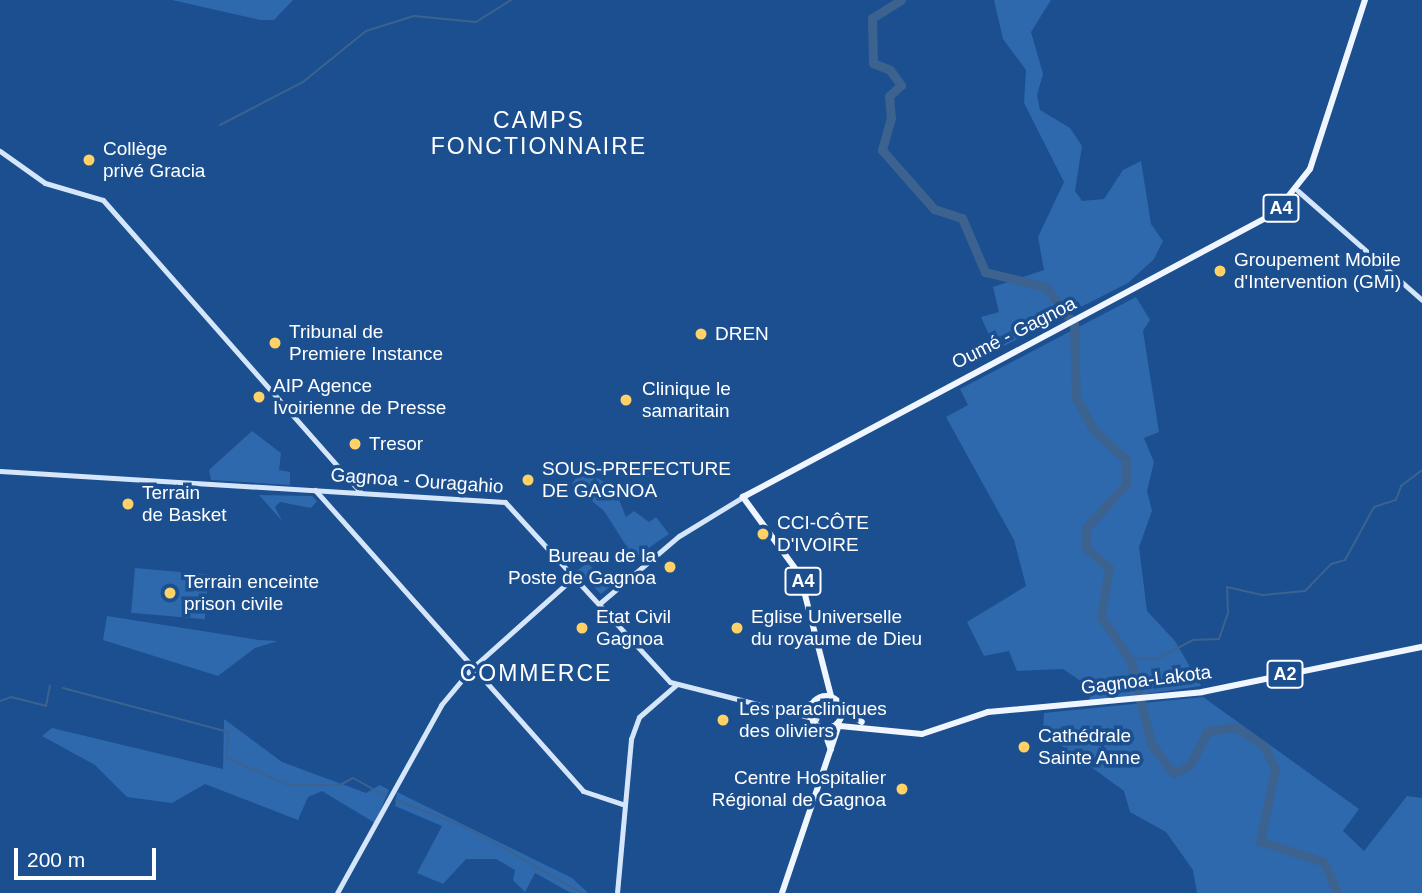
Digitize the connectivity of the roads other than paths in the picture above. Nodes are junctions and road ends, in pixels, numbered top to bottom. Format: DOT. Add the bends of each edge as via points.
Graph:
graph roads {
  1 [pos="1365,0"];
  2 [pos="0,151"];
  3 [pos="1298,191"];
  4 [pos="1422,300"];
  5 [pos="0,471"];
  6 [pos="316,489"];
  7 [pos="360,492"];
  8 [pos="743,497"];
  9 [pos="574,577"];
  10 [pos="599,604"];
  11 [pos="1422,647"];
  12 [pos="471,669"];
  13 [pos="822,682"];
  14 [pos="676,685"];
  15 [pos="816,696"];
  16 [pos="832,700"];
  17 [pos="810,703"];
  18 [pos="838,706"];
  19 [pos="792,709"];
  20 [pos="816,719"];
  21 [pos="874,726"];
  22 [pos="822,727"];
  23 [pos="839,727"];
  24 [pos="831,752"];
  25 [pos="622,804"];
  26 [pos="337,893"];
  27 [pos="617,893"];
  28 [pos="782,893"];
  1 -- 3 [label="main road, Oumé - Gagnoa / A4" via="1314,160"];
  2 -- 7 [label="street" via="45,183 103,200"];
  3 -- 4 [label="street"];
  3 -- 8 [label="main road, Oumé - Gagnoa / A4" via="1260,222"];
  5 -- 6 [label="street, Gagnoa - Ouragahio"];
  6 -- 7 [label="street, Gagnoa - Ouragahio"];
  6 -- 12 [label="street"];
  7 -- 9 [label="street, Gagnoa - Ouragahio" via="512,504"];
  8 -- 10 [label="street" via="677,538"];
  8 -- 13 [label="main road, A4" via="800,575"];
  9 -- 10 [label="street, Gagnoa - Ouragahio"];
  9 -- 12 [label="street"];
  10 -- 14 [label="street, Gagnoa - Ouragahio"];
  11 -- 21 [label="main road, Gagnoa-Lakota / A2" via="1148,697 992,711 922,734"];
  12 -- 25 [label="street" via="583,791"];
  12 -- 26 [label="street" via="441,705"];
  13 -- 15 [label="main road"];
  13 -- 16 [label="main road, A4"];
  14 -- 19 [label="street"];
  14 -- 25 [label="street" via="635,725"];
  15 -- 16 [label="main road"];
  15 -- 17 [label="main road"];
  16 -- 18 [label="main road, Gagnoa-Lakota"];
  17 -- 19 [label="street"];
  17 -- 20 [label="main road"];
  18 -- 21 [label="main road, Gagnoa-Lakota / A2"];
  18 -- 23 [label="main road"];
  19 -- 20 [label="street"];
  20 -- 22 [label="main road"];
  21 -- 23 [label="main road, Gagnoa-Lakota / A2"];
  22 -- 23 [label="main road, Gagnoa-Lakota"];
  22 -- 24 [label="main road"];
  23 -- 24 [label="main road"];
  24 -- 28 [label="main road"];
  25 -- 27 [label="street"];
}
